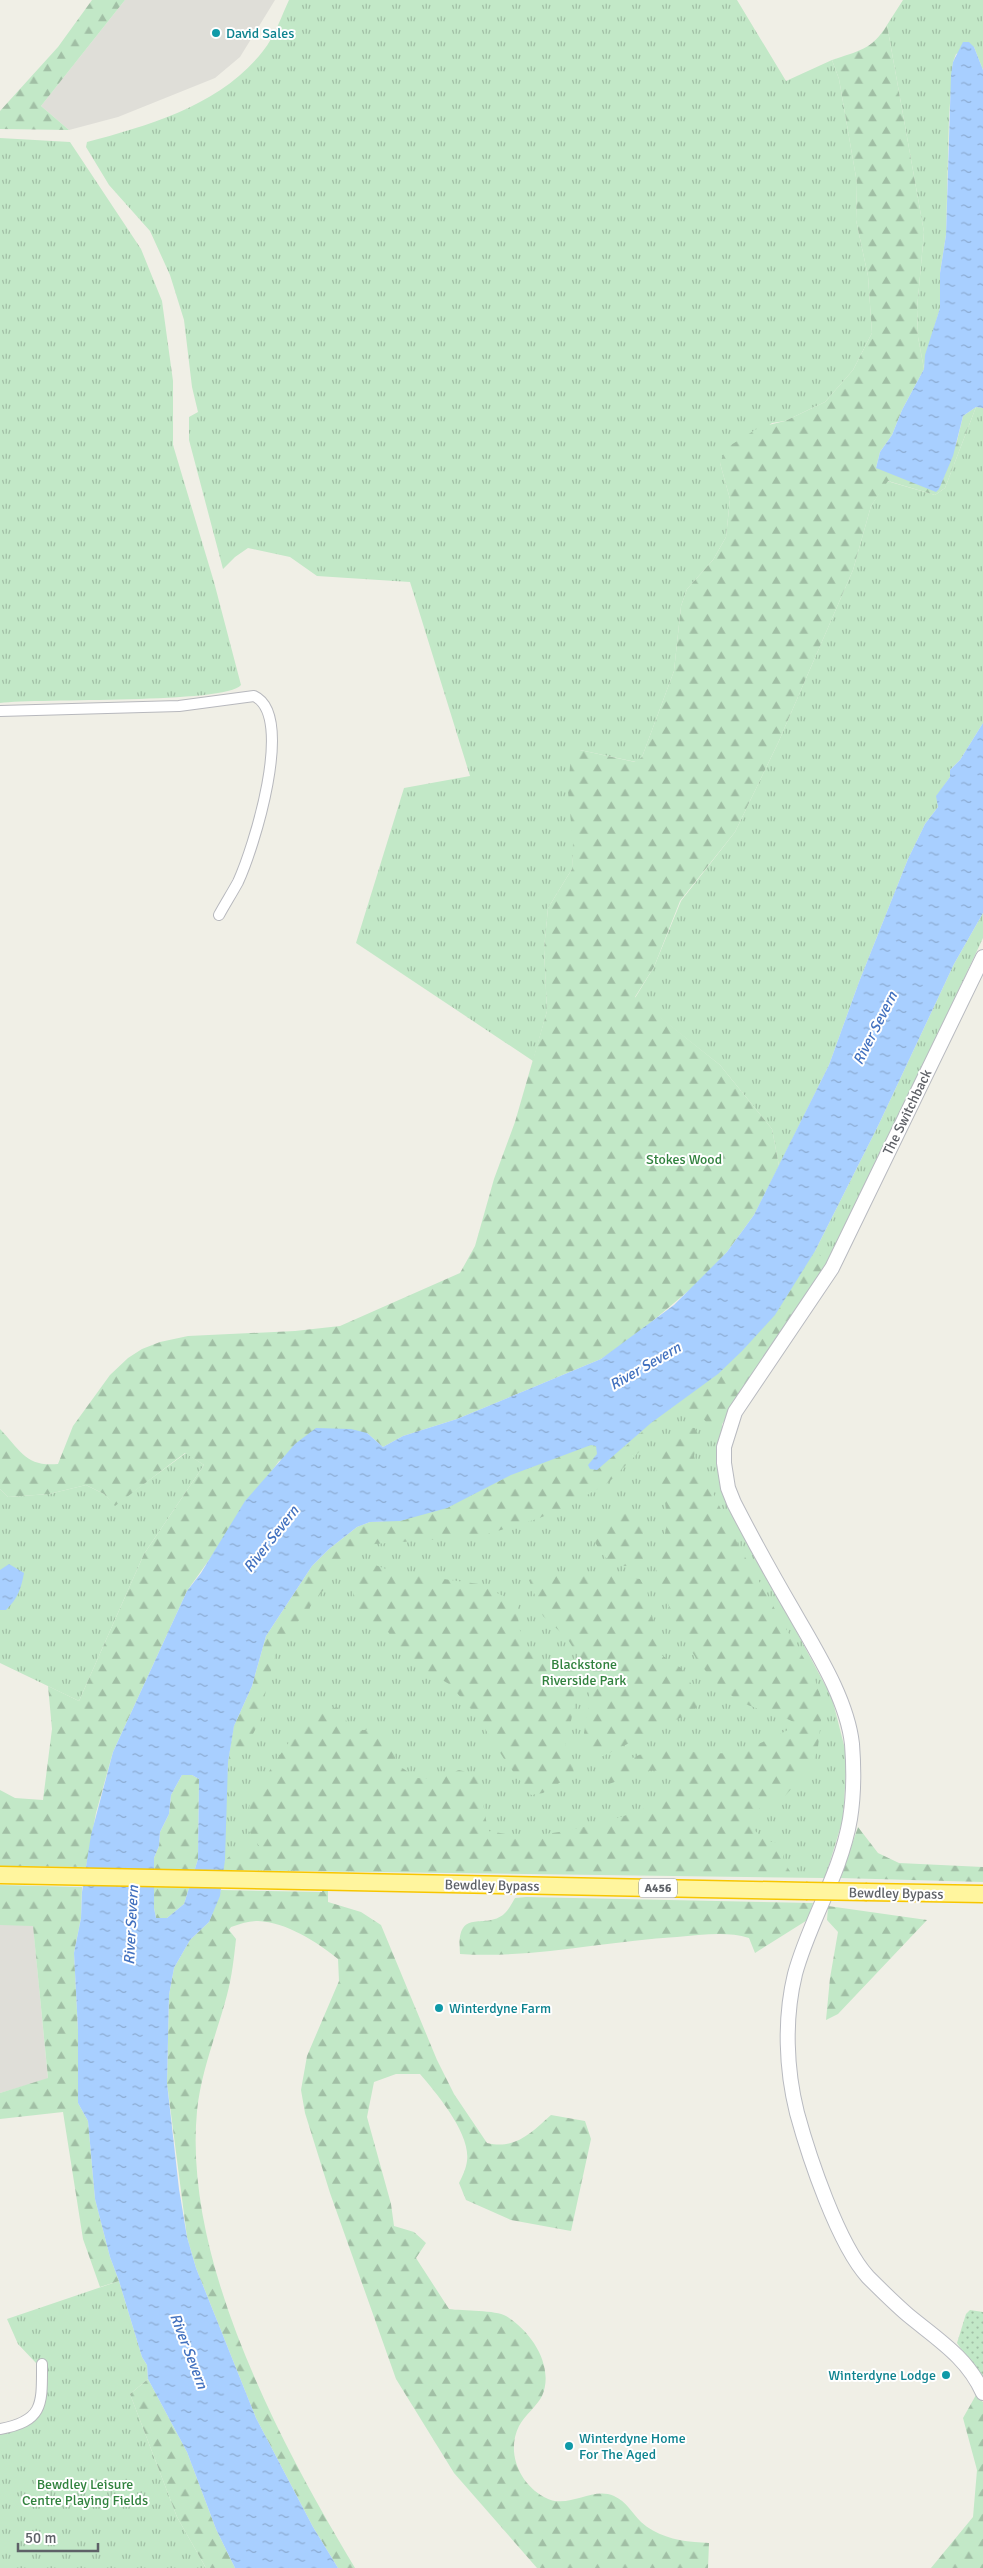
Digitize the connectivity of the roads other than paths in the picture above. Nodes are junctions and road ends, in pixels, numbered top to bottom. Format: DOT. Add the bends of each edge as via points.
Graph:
graph roads {
  1 [pos="0,711"];
  2 [pos="219,916"];
  3 [pos="983,957"];
  4 [pos="0,1875"];
  5 [pos="983,1894"];
  6 [pos="42,2364"];
  7 [pos="982,2389"];
  8 [pos="0,2429"];
  1 -- 2 [label="street" via="179,706 254,696 261,699 268,712 273,739 270,767 250,850 238,882"];
  3 -- 7 [label="main road, The Switchback" via="832,1268 735,1412 724,1447 724,1473 731,1496 827,1671 852,1741 854,1780 850,1821 802,1954 789,2009 790,2078 797,2112 832,2213 850,2252 894,2304 942,2340 965,2363"];
  4 -- 5 [label="highway, Bewdley Bypass / A456, bridge"];
  6 -- 8 [label="street" via="42,2399 37,2412 30,2420 17,2426"];
}
